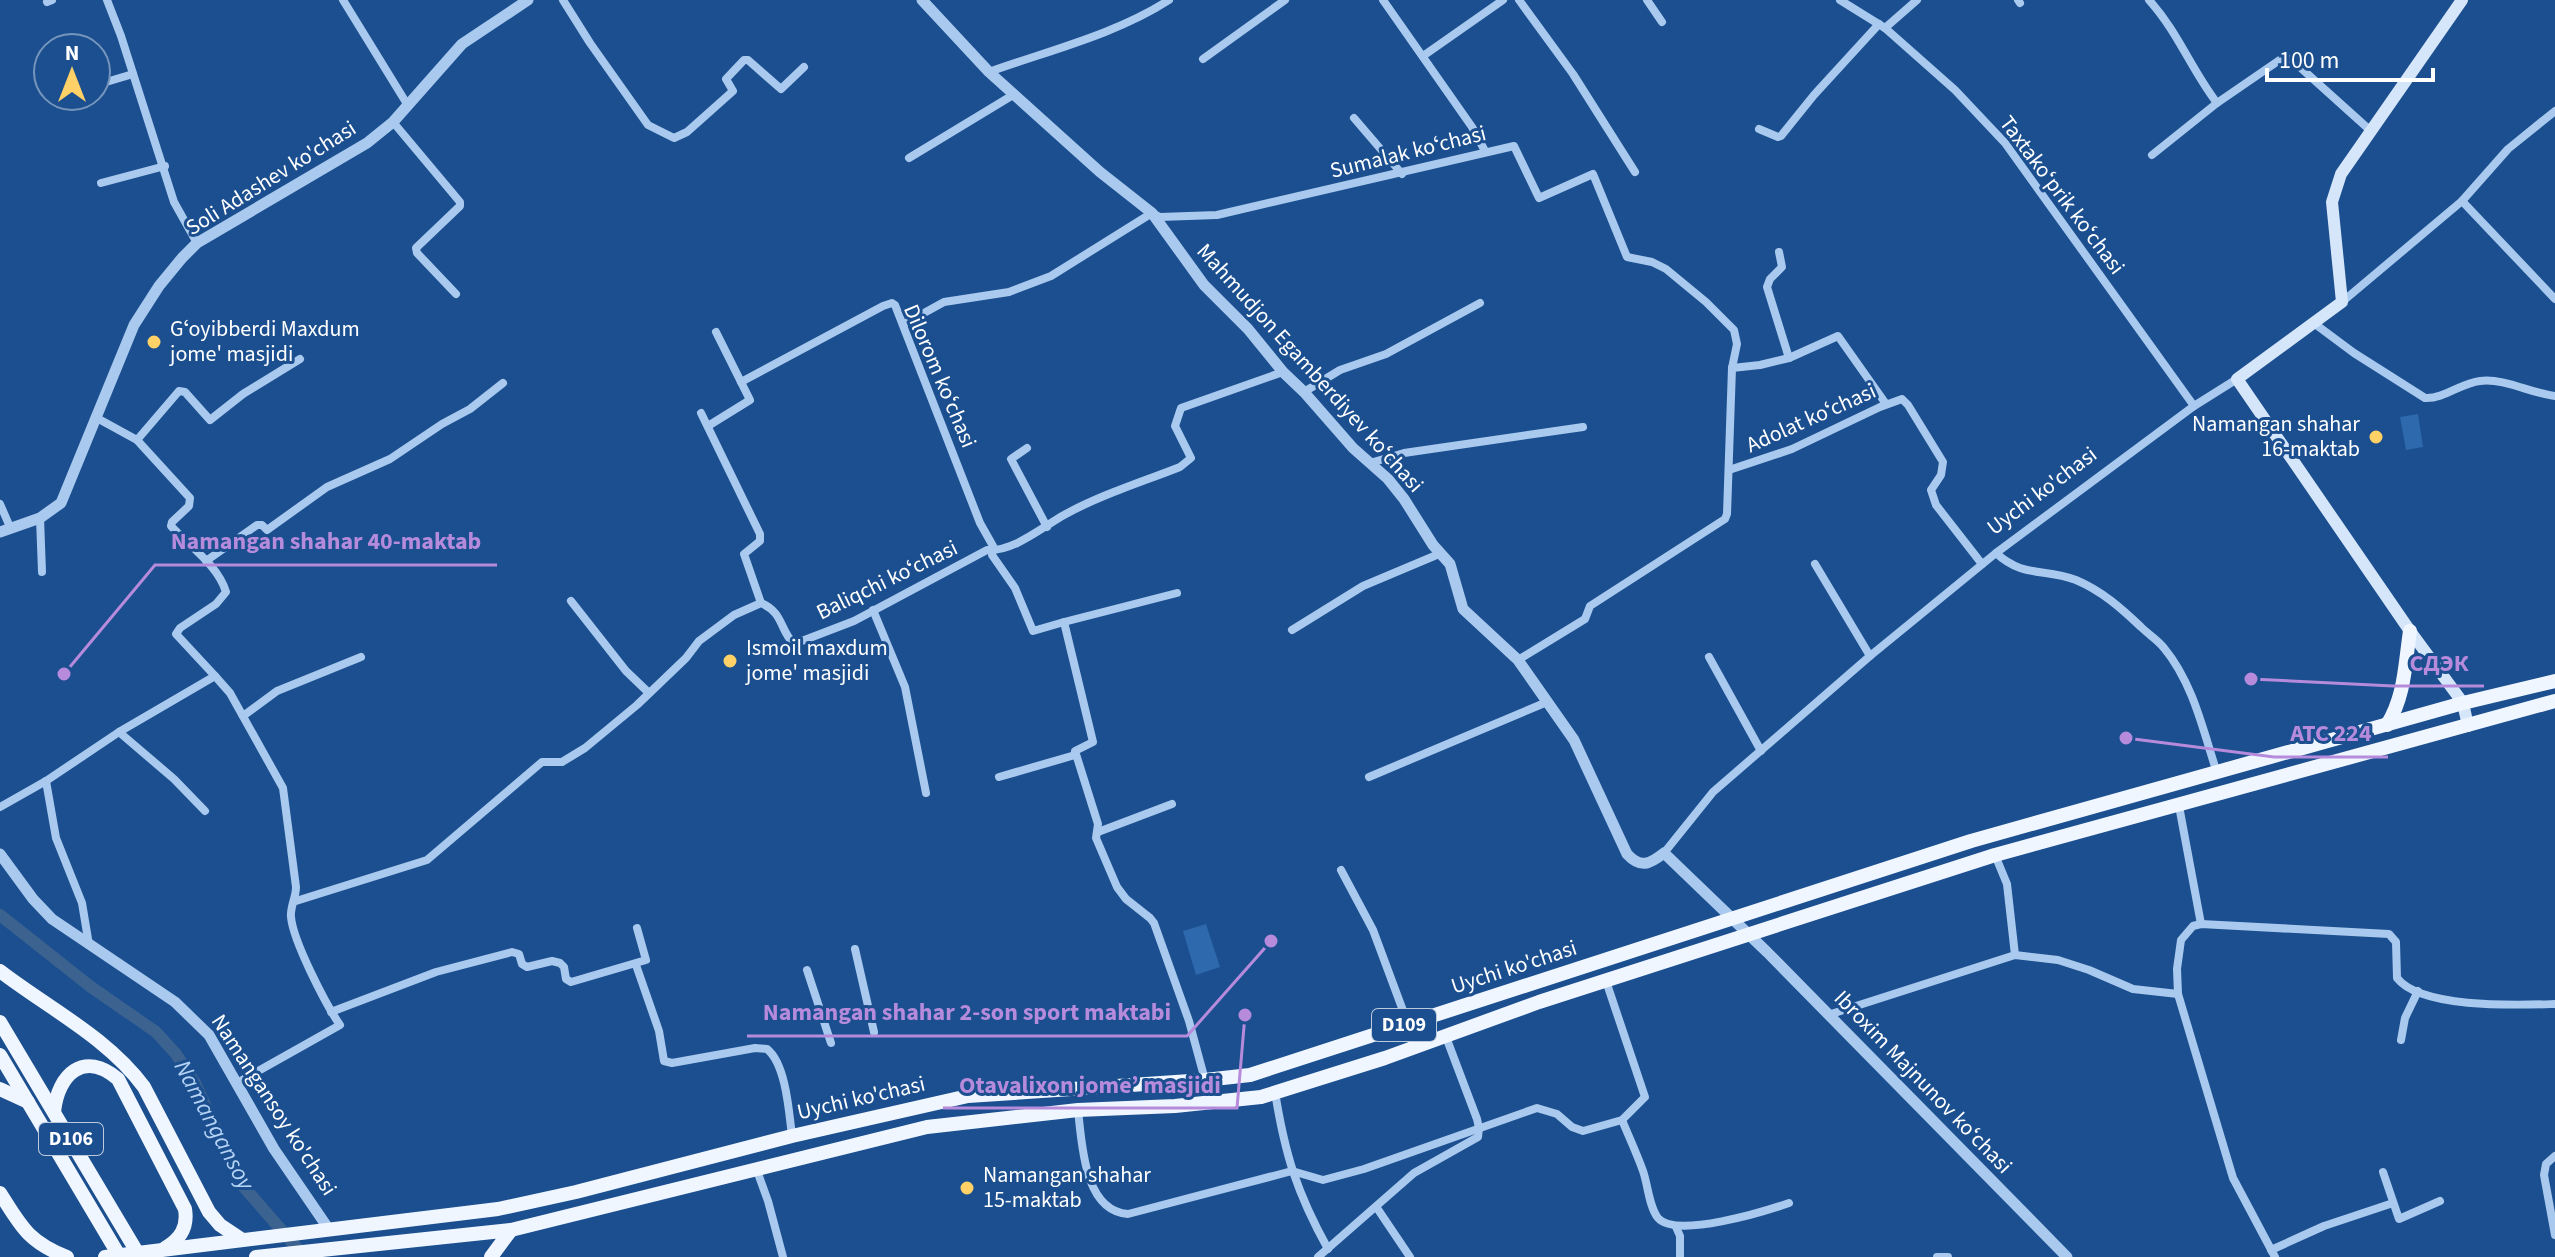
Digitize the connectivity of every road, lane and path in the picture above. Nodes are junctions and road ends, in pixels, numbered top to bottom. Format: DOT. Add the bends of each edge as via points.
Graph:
graph roads {
  1 [pos="107,0"];
  2 [pos="343,0"];
  3 [pos="528,0"];
  4 [pos="563,0"];
  5 [pos="922,0"];
  6 [pos="1169,0"];
  7 [pos="1285,0"];
  8 [pos="1383,0"];
  9 [pos="1503,0"];
  10 [pos="1519,0"];
  11 [pos="1647,0"];
  12 [pos="1840,0"];
  13 [pos="1917,0"];
  14 [pos="2462,0"];
  15 [pos="2153,1"];
  16 [pos="1662,22"];
  17 [pos="1882,26"];
  18 [pos="1423,56"];
  19 [pos="1203,59"];
  20 [pos="804,67"];
  21 [pos="989,72"];
  22 [pos="133,74"];
  23 [pos="112,80"];
  24 [pos="1013,95"];
  25 [pos="2217,103"];
  26 [pos="407,104"];
  27 [pos="2555,111"];
  28 [pos="1354,118"];
  29 [pos="393,122"];
  30 [pos="1759,129"];
  31 [pos="2372,132"];
  32 [pos="1485,151"];
  33 [pos="2152,155"];
  34 [pos="909,158"];
  35 [pos="165,166"];
  36 [pos="1635,172"];
  37 [pos="1402,174"];
  38 [pos="101,183"];
  39 [pos="2462,201"];
  40 [pos="1152,213"];
  41 [pos="197,243"];
  42 [pos="1779,252"];
  43 [pos="456,294"];
  44 [pos="2555,299"];
  45 [pos="2342,302"];
  46 [pos="1480,303"];
  47 [pos="904,324"];
  48 [pos="2315,324"];
  49 [pos="716,332"];
  50 [pos="1789,358"];
  51 [pos="300,359"];
  52 [pos="1732,368"];
  53 [pos="1283,372"];
  54 [pos="2237,379"];
  55 [pos="741,382"];
  56 [pos="503,383"];
  57 [pos="1304,392"];
  58 [pos="2555,396"];
  59 [pos="1886,404"];
  60 [pos="2194,406"];
  61 [pos="701,413"];
  62 [pos="95,417"];
  63 [pos="708,426"];
  64 [pos="1583,427"];
  65 [pos="137,440"];
  66 [pos="1027,448"];
  67 [pos="1370,463"];
  68 [pos="1729,470"];
  69 [pos="0,504"];
  70 [pos="40,518"];
  71 [pos="1047,527"];
  72 [pos="5,529"];
  73 [pos="992,550"];
  74 [pos="1996,553"];
  75 [pos="1439,554"];
  76 [pos="206,561"];
  77 [pos="1815,564"];
  78 [pos="1982,564"];
  79 [pos="42,572"];
  80 [pos="1177,593"];
  81 [pos="571,601"];
  82 [pos="761,603"];
  83 [pos="873,610"];
  84 [pos="1064,622"];
  85 [pos="1292,630"];
  86 [pos="2410,631"];
  87 [pos="1870,656"];
  88 [pos="361,657"];
  89 [pos="1709,657"];
  90 [pos="1518,660"];
  91 [pos="215,676"];
  92 [pos="2555,681"];
  93 [pos="649,693"];
  94 [pos="2555,701"];
  95 [pos="1547,702"];
  96 [pos="2463,703"];
  97 [pos="243,716"];
  98 [pos="2387,725"];
  99 [pos="2468,726"];
  100 [pos="119,732"];
  101 [pos="1761,751"];
  102 [pos="1075,755"];
  103 [pos="2217,773"];
  104 [pos="999,777"];
  105 [pos="1369,777"];
  106 [pos="46,781"];
  107 [pos="926,793"];
  108 [pos="1172,804"];
  109 [pos="2179,806"];
  110 [pos="0,807"];
  111 [pos="205,811"];
  112 [pos="1098,832"];
  113 [pos="1664,853"];
  114 [pos="0,854"];
  115 [pos="1995,855"];
  116 [pos="1341,870"];
  117 [pos="296,901"];
  118 [pos="1732,919"];
  119 [pos="2201,924"];
  120 [pos="637,928"];
  121 [pos="1749,935"];
  122 [pos="89,945"];
  123 [pos="855,949"];
  124 [pos="2015,955"];
  125 [pos="636,965"];
  126 [pos="807,970"];
  127 [pos="0,971"];
  128 [pos="1606,981"];
  129 [pos="2418,991"];
  130 [pos="2178,994"];
  131 [pos="2555,1004"];
  132 [pos="331,1012"];
  133 [pos="1828,1015"];
  134 [pos="0,1022"];
  135 [pos="1408,1024"];
  136 [pos="874,1032"];
  137 [pos="1446,1037"];
  138 [pos="2401,1040"];
  139 [pos="831,1043"];
  140 [pos="0,1055"];
  141 [pos="1205,1080"];
  142 [pos="237,1083"];
  143 [pos="0,1089"];
  144 [pos="1275,1092"];
  145 [pos="29,1103"];
  146 [pos="1078,1110"];
  147 [pos="54,1112"];
  148 [pos="1622,1120"];
  149 [pos="1479,1128"];
  150 [pos="792,1136"];
  151 [pos="2555,1156"];
  152 [pos="756,1168"];
  153 [pos="1292,1171"];
  154 [pos="2383,1172"];
  155 [pos="0,1193"];
  156 [pos="2440,1201"];
  157 [pos="1789,1203"];
  158 [pos="2393,1203"];
  159 [pos="1377,1208"];
  160 [pos="434,1217"];
  161 [pos="1676,1227"];
  162 [pos="324,1229"];
  163 [pos="511,1230"];
  164 [pos="2555,1235"];
  165 [pos="436,1237"];
  166 [pos="241,1239"];
  167 [pos="163,1249"];
  168 [pos="1328,1249"];
  169 [pos="2273,1254"];
  170 [pos="67,1257"];
  171 [pos="105,1257"];
  172 [pos="120,1257"];
  173 [pos="140,1257"];
  174 [pos="256,1257"];
  175 [pos="491,1257"];
  176 [pos="783,1257"];
  177 [pos="1318,1257"];
  178 [pos="1410,1257"];
  179 [pos="1680,1257"];
  180 [pos="1937,1257"];
  181 [pos="1948,1257"];
  182 [pos="2067,1257"];
  1 -- 22 [label="street"];
  2 -- 26 [label="street"];
  3 -- 26 [label="street, Soli Adashev ko'chasi" via="462,44"];
  4 -- 20 [label="street" via="648,125 669,137 681,137 733,91 726,79 744,60 781,89"];
  5 -- 21 [label="street, Mahmudjon Egamberdiyev koʻchasi"];
  6 -- 21 [label="street" via="1122,24"];
  7 -- 19 [label="street"];
  8 -- 18 [label="street"];
  9 -- 18 [label="street"];
  10 -- 36 [label="street"];
  11 -- 16 [label="street"];
  12 -- 17 [label="street, Taxtakoʻprik koʻchasi"];
  13 -- 17 [label="street"];
  14 -- 31 [label="main road"];
  15 -- 25 [label="street"];
  17 -- 30 [label="street" via="1781,136"];
  17 -- 60 [label="street, Taxtakoʻprik koʻchasi" via="2005,143"];
  18 -- 32 [label="street"];
  21 -- 24 [label="street, Mahmudjon Egamberdiyev koʻchasi"];
  22 -- 23 [label="street"];
  22 -- 35 [label="street"];
  24 -- 34 [label="street"];
  24 -- 40 [label="street, Mahmudjon Egamberdiyev koʻchasi"];
  25 -- 31 [label="street" via="2284,57"];
  25 -- 33 [label="street"];
  26 -- 29 [label="street, Soli Adashev ko'chasi"];
  27 -- 39 [label="street" via="2508,149"];
  28 -- 37 [label="street"];
  29 -- 41 [label="street, Soli Adashev ko'chasi" via="367,143"];
  29 -- 43 [label="street" via="460,202 416,248"];
  31 -- 45 [label="main road" via="2341,174 2332,202"];
  32 -- 37 [label="street, Sumalak koʻchasi"];
  32 -- 52 [label="street, Sumalak koʻchasi" via="1517,147 1539,198 1593,174 1627,257 1666,269 1729,323 1737,344"];
  35 -- 38 [label="street"];
  35 -- 41 [label="street" via="174,202"];
  37 -- 40 [label="street, Sumalak koʻchasi" via="1217,215"];
  39 -- 44 [label="street"];
  39 -- 45 [label="street"];
  40 -- 47 [label="street" via="1039,282 944,302"];
  40 -- 53 [label="street, Mahmudjon Egamberdiyev koʻchasi" via="1204,285"];
  41 -- 62 [label="street, Soli Adashev ko'chasi" via="134,325"];
  42 -- 50 [label="street" via="1782,267 1767,287"];
  45 -- 48 [label="main road"];
  46 -- 57 [label="street"];
  47 -- 55 [label="street, Dilorom koʻchasi" via="890,303"];
  47 -- 73 [label="street, Dilorom koʻchasi"];
  48 -- 54 [label="main road"];
  48 -- 58 [label="street" via="2425,398 2479,381"];
  49 -- 55 [label="street"];
  50 -- 52 [label="street"];
  50 -- 59 [label="street" via="1838,336"];
  51 -- 65 [label="street" via="210,420 179,391"];
  52 -- 68 [label="street, Sumalak koʻchasi"];
  53 -- 57 [label="street, Mahmudjon Egamberdiyev koʻchasi"];
  53 -- 71 [label="street, Baliqchi koʻchasi" via="1181,408 1175,426 1190,459"];
  54 -- 60 [label="street, Uychi ko'chasi"];
  54 -- 86 [label="main road"];
  55 -- 63 [label="street" via="748,403"];
  56 -- 76 [label="street" via="390,459 327,487 267,530 257,525"];
  57 -- 67 [label="street, Mahmudjon Egamberdiyev koʻchasi"];
  59 -- 68 [label="street, Adolat koʻchasi" via="1792,449"];
  59 -- 78 [label="street, Adolat koʻchasi" via="1905,400 1931,441 1943,462 1931,490 1936,505"];
  60 -- 74 [label="street, Uychi ko'chasi"];
  61 -- 63 [label="street"];
  62 -- 65 [label="street"];
  62 -- 70 [label="street, Soli Adashev ko'chasi" via="61,503"];
  63 -- 82 [label="street" via="760,534 760,541 744,554"];
  64 -- 67 [label="street"];
  65 -- 76 [label="street" via="190,498 189,506 170,524"];
  66 -- 71 [label="street" via="1011,459"];
  67 -- 75 [label="street, Mahmudjon Egamberdiyev koʻchasi" via="1404,499"];
  68 -- 90 [label="street, Sumalak koʻchasi" via="1725,519 1590,606 1585,619"];
  69 -- 72 [label="street"];
  70 -- 72 [label="street"];
  70 -- 79 [label="street"];
  71 -- 73 [label="street, Baliqchi koʻchasi"];
  73 -- 83 [label="street, Baliqchi koʻchasi"];
  73 -- 84 [label="street, Dilorom koʻchasi" via="1033,631"];
  74 -- 78 [label="street, Uychi ko'chasi"];
  74 -- 103 [label="street" via="2020,569 2087,585 2116,603 2163,646 2197,709"];
  75 -- 85 [label="street" via="1363,586"];
  75 -- 90 [label="street, Mahmudjon Egamberdiyev koʻchasi" via="1450,564 1463,609"];
  76 -- 91 [label="street" via="223,584 224,596 176,634"];
  77 -- 87 [label="street"];
  78 -- 87 [label="street, Uychi ko'chasi"];
  80 -- 84 [label="street"];
  81 -- 93 [label="street"];
  82 -- 83 [label="street, Baliqchi koʻchasi" via="777,612 794,644"];
  82 -- 93 [label="street" via="699,641"];
  83 -- 107 [label="street" via="905,687"];
  84 -- 102 [label="street" via="1093,742"];
  86 -- 96 [label="main road"];
  86 -- 98 [label="main road" via="2403,687"];
  87 -- 101 [label="street, Uychi ko'chasi"];
  88 -- 97 [label="street" via="277,691"];
  89 -- 101 [label="street"];
  90 -- 95 [label="street, Mahmudjon Egamberdiyev koʻchasi"];
  91 -- 97 [label="street"];
  91 -- 100 [label="street"];
  92 -- 96 [label="main road, Uychi ko'chasi / D109"];
  93 -- 117 [label="street" via="570,758 542,762 427,860"];
  94 -- 99 [label="main road, Uychi ko'chasi / D109"];
  95 -- 105 [label="street"];
  95 -- 113 [label="street, Mahmudjon Egamberdiyev koʻchasi" via="1574,740 1627,854 1641,864"];
  96 -- 98 [label="main road, Uychi ko'chasi / D109"];
  96 -- 99 [label="main road"];
  97 -- 117 [label="street" via="283,788"];
  98 -- 103 [label="main road, Uychi ko'chasi / D109"];
  99 -- 109 [label="main road, Uychi ko'chasi / D109"];
  100 -- 106 [label="street"];
  100 -- 111 [label="street"];
  101 -- 113 [label="street, Uychi ko'chasi" via="1713,792"];
  102 -- 104 [label="street"];
  102 -- 112 [label="street"];
  103 -- 118 [label="main road, Uychi ko'chasi / D109" via="1971,841"];
  106 -- 110 [label="street"];
  106 -- 122 [label="street" via="56,838 82,903"];
  108 -- 112 [label="street"];
  109 -- 115 [label="main road, Uychi ko'chasi / D109"];
  109 -- 119 [label="street"];
  112 -- 141 [label="street" via="1117,887 1154,923"];
  113 -- 118 [label="street"];
  114 -- 122 [label="street, Namangansoy ko'chasi" via="42,909"];
  115 -- 121 [label="main road, Uychi ko'chasi / D109"];
  115 -- 124 [label="street" via="2007,884"];
  116 -- 135 [label="street" via="1373,930"];
  117 -- 132 [label="street" via="292,924"];
  118 -- 121 [label="street"];
  118 -- 135 [label="main road, Uychi ko'chasi / D109"];
  119 -- 129 [label="street" via="2389,934 2396,942 2397,978"];
  119 -- 130 [label="street" via="2181,940"];
  120 -- 125 [label="street" via="646,960"];
  121 -- 128 [label="main road, Uychi ko'chasi / D109"];
  121 -- 133 [label="street, Ibroxim Majnunov koʻchasi"];
  122 -- 142 [label="street, Namangansoy ko'chasi" via="190,1015 209,1035"];
  123 -- 136 [label="street"];
  124 -- 130 [label="street" via="2058,960 2133,989"];
  124 -- 133 [label="street"];
  125 -- 132 [label="street" via="571,982 560,963 527,967 516,952 436,972"];
  125 -- 150 [label="street" via="664,1061 767,1049 780,1070"];
  126 -- 139 [label="street"];
  127 -- 166 [label="main road" via="131,1069 209,1212"];
  128 -- 137 [label="main road, Uychi ko'chasi / D109"];
  128 -- 148 [label="street" via="1645,1097"];
  129 -- 131 [label="street" via="2440,1000"];
  129 -- 138 [label="street"];
  130 -- 169 [label="street" via="2233,1178"];
  132 -- 142 [label="street" via="340,1025"];
  133 -- 182 [label="street, Ibroxim Majnunov koʻchasi"];
  134 -- 147 [label="main road, D106"];
  135 -- 141 [label="main road, Uychi ko'chasi / D109" via="1250,1075"];
  137 -- 144 [label="main road, Uychi ko'chasi / D109"];
  137 -- 149 [label="street"];
  140 -- 145 [label="main road, D106"];
  141 -- 150 [label="main road, Uychi ko'chasi / D109" via="968,1096"];
  142 -- 162 [label="street, Namangansoy ko'chasi"];
  143 -- 145 [label="main road"];
  144 -- 146 [label="main road, Uychi ko'chasi / D109" via="1218,1102"];
  144 -- 153 [label="street"];
  145 -- 172 [label="main road, D106"];
  146 -- 152 [label="main road, Uychi ko'chasi / D109" via="927,1127"];
  146 -- 153 [label="street" via="1096,1195 1119,1214"];
  147 -- 167 [label="main road" via="62,1081 74,1070 96,1065 118,1079 187,1216 181,1237"];
  147 -- 173 [label="main road, D106"];
  148 -- 149 [label="street" via="1583,1131 1537,1108"];
  148 -- 161 [label="street" via="1656,1214"];
  149 -- 153 [label="street" via="1323,1180"];
  149 -- 159 [label="street" via="1474,1142 1414,1173"];
  150 -- 160 [label="main road, Uychi ko'chasi / D109" via="576,1192"];
  151 -- 164 [label="street" via="2544,1168"];
  152 -- 163 [label="main road, Uychi ko'chasi / D109"];
  152 -- 176 [label="street"];
  153 -- 168 [label="street"];
  154 -- 158 [label="street"];
  155 -- 170 [label="main road" via="27,1234"];
  156 -- 158 [label="street" via="2401,1219"];
  157 -- 161 [label="street"];
  158 -- 169 [label="street" via="2324,1226"];
  159 -- 168 [label="street"];
  159 -- 178 [label="street"];
  160 -- 162 [label="main road, Uychi ko'chasi / D109"];
  160 -- 165 [label="main road"];
  161 -- 179 [label="street"];
  162 -- 166 [label="main road, D109"];
  163 -- 165 [label="main road, Uychi ko'chasi / D109"];
  163 -- 175 [label="main road"];
  165 -- 174 [label="main road, Uychi ko'chasi / D109"];
  166 -- 167 [label="main road, D109"];
  167 -- 171 [label="main road, D109"];
  168 -- 177 [label="street"];
  180 -- 181 [label="street"];
}
